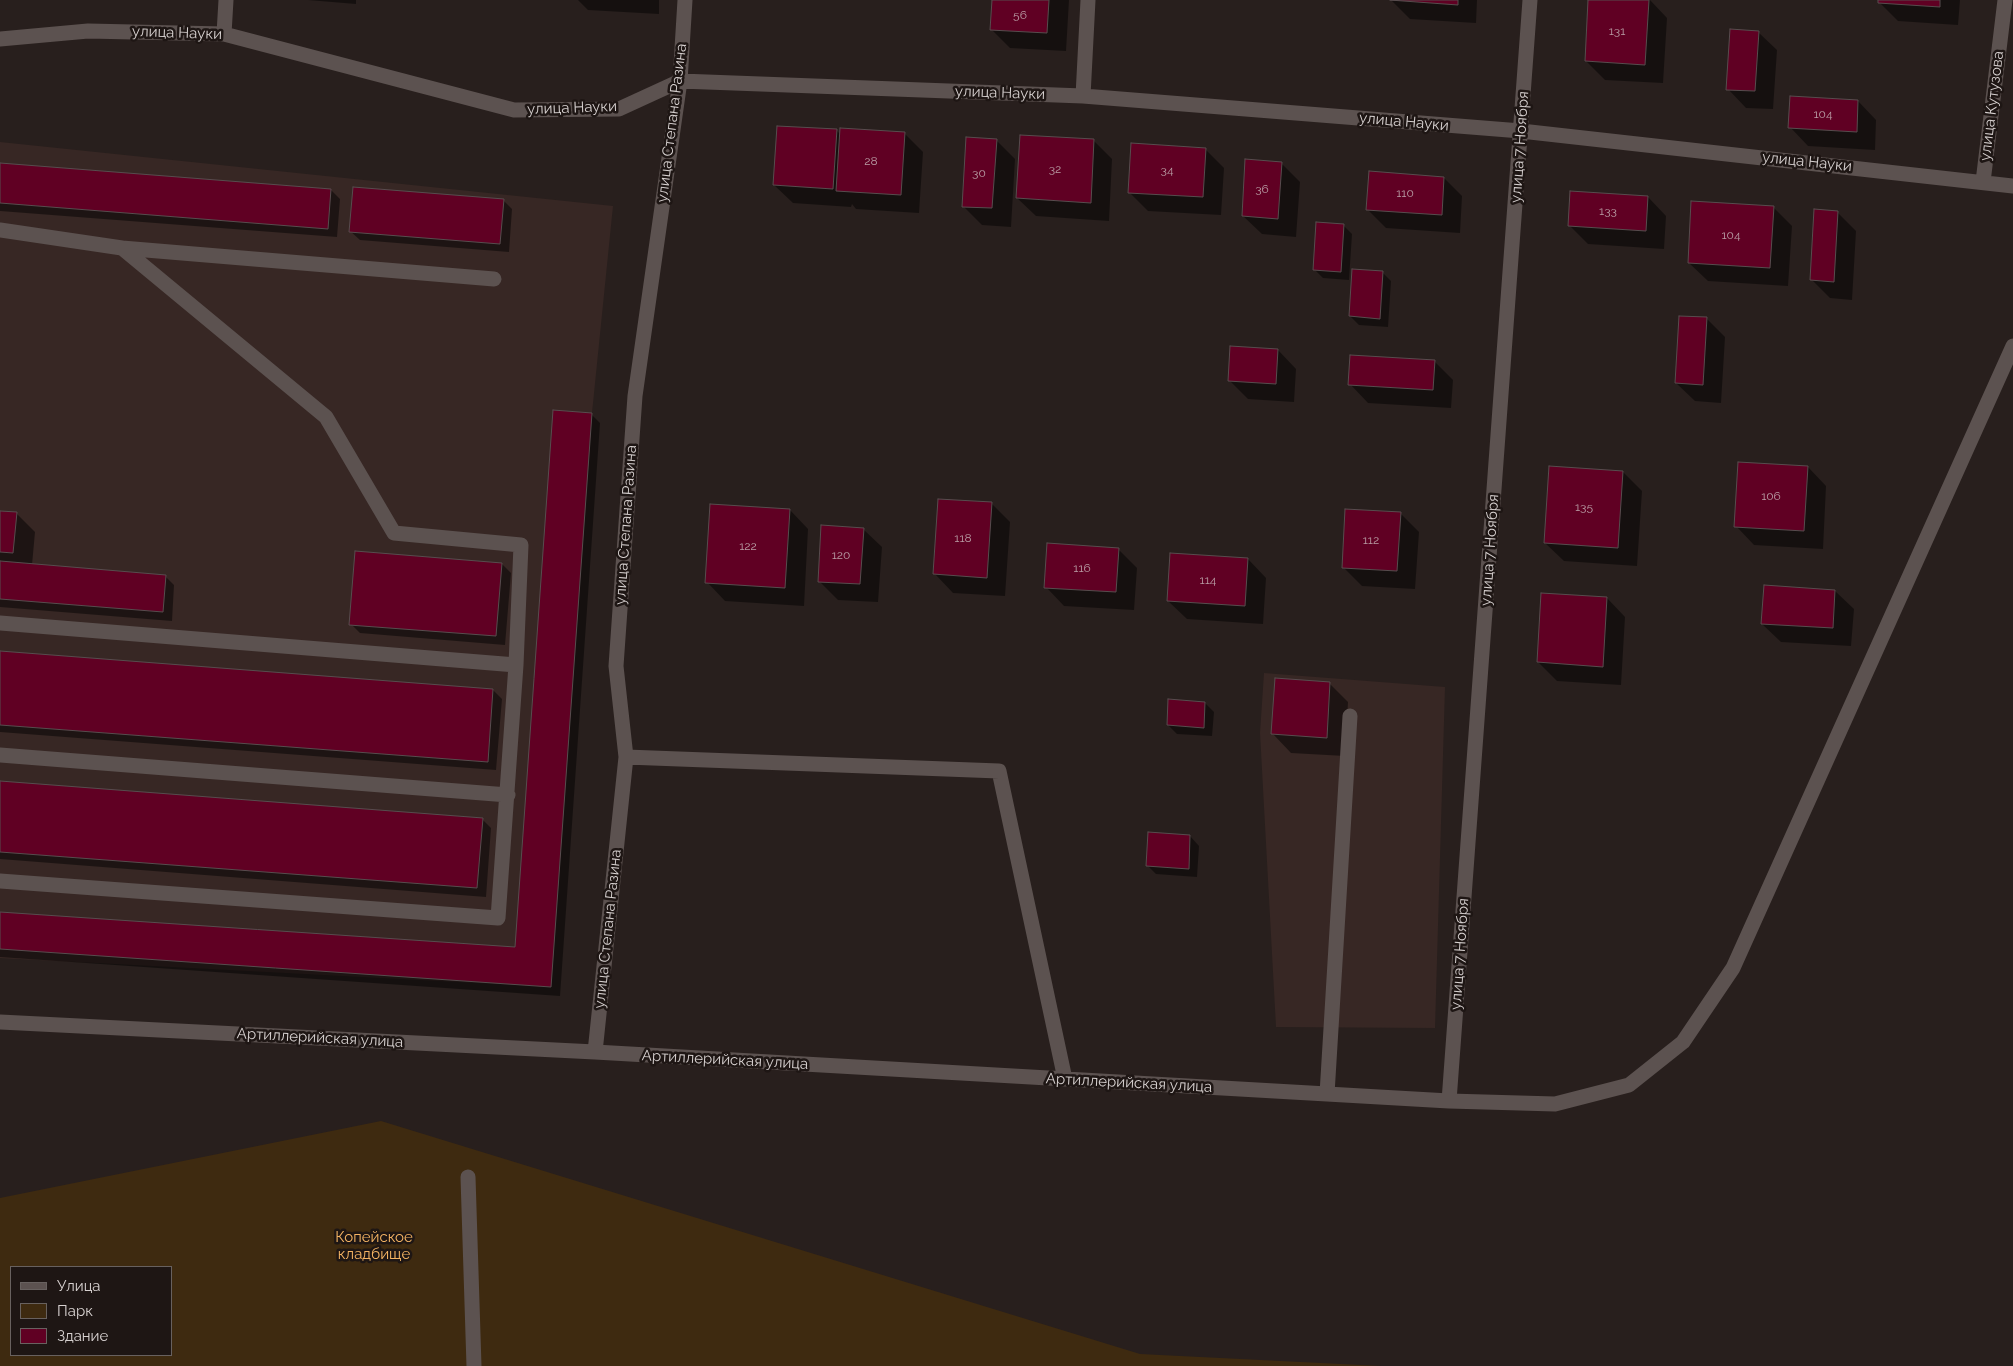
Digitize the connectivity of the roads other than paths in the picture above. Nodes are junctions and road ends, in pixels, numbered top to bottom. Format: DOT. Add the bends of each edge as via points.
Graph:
graph roads {
  1 [pos="226,0"];
  2 [pos="685,0"];
  3 [pos="1088,0"];
  4 [pos="1530,0"];
  5 [pos="2005,0"];
  6 [pos="224,34"];
  7 [pos="0,39"];
  8 [pos="680,81"];
  9 [pos="1084,96"];
  10 [pos="1522,131"];
  11 [pos="1982,182"];
  12 [pos="2013,186"];
  13 [pos="0,230"];
  14 [pos="122,248"];
  15 [pos="494,279"];
  16 [pos="2013,346"];
  17 [pos="0,623"];
  18 [pos="516,666"];
  19 [pos="1350,716"];
  20 [pos="0,755"];
  21 [pos="626,757"];
  22 [pos="508,795"];
  23 [pos="0,881"];
  24 [pos="0,1022"];
  25 [pos="595,1052"];
  26 [pos="1065,1079"];
  27 [pos="1327,1094"];
  28 [pos="1449,1101"];
  29 [pos="468,1177"];
  30 [pos="474,1366"];
  1 -- 6 [label="street"];
  2 -- 8 [label="street, улица Степана Разина"];
  3 -- 9 [label="street"];
  4 -- 10 [label="street, улица 7 Ноября"];
  5 -- 11 [label="street, улица Кутузова"];
  6 -- 7 [label="street, улица Науки" via="88,31"];
  6 -- 8 [label="street, улица Науки" via="514,110 619,109"];
  8 -- 9 [label="street, улица Науки"];
  8 -- 21 [label="street, улица Степана Разина" via="635,396 616,666"];
  9 -- 10 [label="street, улица Науки"];
  10 -- 11 [label="street, улица Науки"];
  10 -- 28 [label="street, улица 7 Ноября"];
  11 -- 12 [label="street, улица Науки"];
  13 -- 14 [label="street"];
  14 -- 15 [label="street"];
  14 -- 18 [label="street" via="326,417 394,534 521,544"];
  16 -- 28 [label="street, Артиллерийская улица" via="1733,968 1683,1042 1628,1084 1554,1104"];
  17 -- 18 [label="street"];
  18 -- 22 [label="street"];
  19 -- 27 [label="street"];
  20 -- 22 [label="street"];
  21 -- 25 [label="street, улица Степана Разина"];
  21 -- 26 [label="street" via="999,771"];
  22 -- 23 [label="street" via="498,918"];
  24 -- 25 [label="street, Артиллерийская улица"];
  25 -- 26 [label="street, Артиллерийская улица"];
  26 -- 27 [label="street, Артиллерийская улица"];
  27 -- 28 [label="street, Артиллерийская улица"];
  29 -- 30 [label="street"];
}
